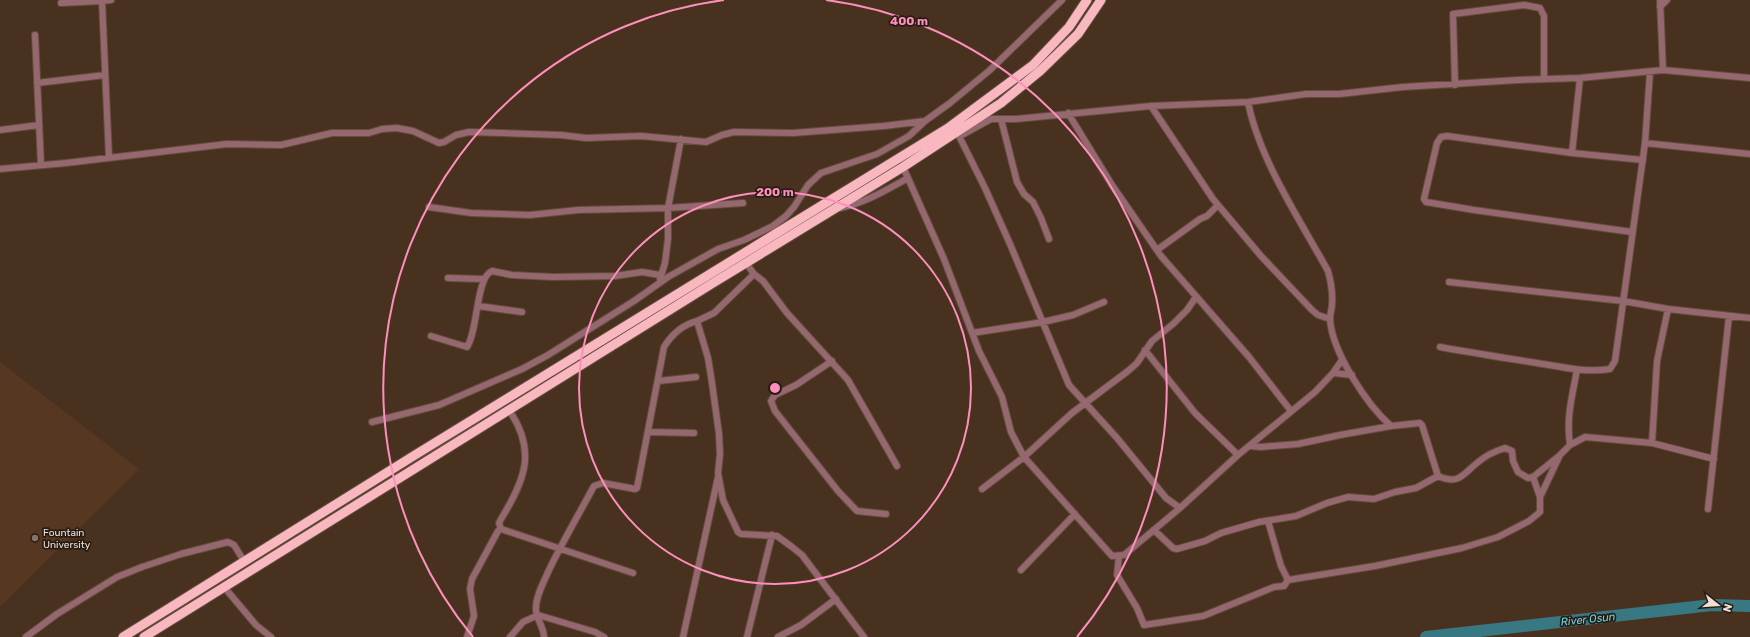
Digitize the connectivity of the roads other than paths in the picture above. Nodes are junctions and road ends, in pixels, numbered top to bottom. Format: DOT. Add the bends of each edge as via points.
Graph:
graph roads {
  1 [pos="111,0"];
  2 [pos="1062,0"];
  3 [pos="1087,0"];
  4 [pos="1101,0"];
  5 [pos="1667,0"];
  6 [pos="102,1"];
  7 [pos="61,3"];
  8 [pos="1660,3"];
  9 [pos="35,35"];
  10 [pos="1663,70"];
  11 [pos="1650,72"];
  12 [pos="105,75"];
  13 [pos="1580,78"];
  14 [pos="1750,78"];
  15 [pos="1544,79"];
  16 [pos="37,83"];
  17 [pos="1455,85"];
  18 [pos="1248,102"];
  19 [pos="1151,106"];
  20 [pos="1068,113"];
  21 [pos="1001,120"];
  22 [pos="925,121"];
  23 [pos="39,126"];
  24 [pos="0,130"];
  25 [pos="958,134"];
  26 [pos="681,139"];
  27 [pos="1645,143"];
  28 [pos="1572,153"];
  29 [pos="1750,154"];
  30 [pos="109,158"];
  31 [pos="1643,160"];
  32 [pos="42,165"];
  33 [pos="903,167"];
  34 [pos="0,169"];
  35 [pos="908,178"];
  36 [pos="743,203"];
  37 [pos="1218,205"];
  38 [pos="429,207"];
  39 [pos="668,208"];
  40 [pos="834,209"];
  41 [pos="1632,232"];
  42 [pos="1049,239"];
  43 [pos="732,245"];
  44 [pos="1157,250"];
  45 [pos="740,254"];
  46 [pos="746,263"];
  47 [pos="754,274"];
  48 [pos="660,275"];
  49 [pos="448,278"];
  50 [pos="483,279"];
  51 [pos="1449,282"];
  52 [pos="660,283"];
  53 [pos="1196,297"];
  54 [pos="1623,301"];
  55 [pos="1104,302"];
  56 [pos="478,306"];
  57 [pos="1668,309"];
  58 [pos="522,312"];
  59 [pos="1729,316"];
  60 [pos="1750,318"];
  61 [pos="1330,319"];
  62 [pos="697,321"];
  63 [pos="1043,322"];
  64 [pos="972,333"];
  65 [pos="431,336"];
  66 [pos="1440,347"];
  67 [pos="1145,350"];
  68 [pos="1342,360"];
  69 [pos="832,361"];
  70 [pos="1578,370"];
  71 [pos="1333,373"];
  72 [pos="1352,375"];
  73 [pos="696,378"];
  74 [pos="658,381"];
  75 [pos="1086,404"];
  76 [pos="509,410"];
  77 [pos="1291,411"];
  78 [pos="372,422"];
  79 [pos="1391,426"];
  80 [pos="648,432"];
  81 [pos="694,433"];
  82 [pos="1652,443"];
  83 [pos="1570,445"];
  84 [pos="1251,446"];
  85 [pos="1238,455"];
  86 [pos="1560,456"];
  87 [pos="1024,457"];
  88 [pos="1714,458"];
  89 [pos="897,466"];
  90 [pos="718,473"];
  91 [pos="1438,476"];
  92 [pos="1533,477"];
  93 [pos="1550,477"];
  94 [pos="1537,486"];
  95 [pos="982,490"];
  96 [pos="1540,497"];
  97 [pos="713,499"];
  98 [pos="723,500"];
  99 [pos="1180,508"];
  100 [pos="1708,509"];
  101 [pos="886,514"];
  102 [pos="1075,514"];
  103 [pos="1268,521"];
  104 [pos="501,529"];
  105 [pos="1154,530"];
  106 [pos="772,535"];
  107 [pos="559,548"];
  108 [pos="1119,556"];
  109 [pos="244,562"];
  110 [pos="1021,570"];
  111 [pos="634,573"];
  112 [pos="1288,580"];
  113 [pos="224,587"];
  114 [pos="836,599"];
  115 [pos="538,615"];
  116 [pos="26,637"];
  117 [pos="123,637"];
  118 [pos="144,637"];
  119 [pos="270,637"];
  120 [pos="467,637"];
  121 [pos="510,637"];
  122 [pos="544,637"];
  123 [pos="604,637"];
  124 [pos="684,637"];
  125 [pos="747,637"];
  126 [pos="778,637"];
  127 [pos="864,637"];
  1 -- 6 [label="street"];
  2 -- 22 [label="street" via="990,70"];
  3 -- 45 [label="highway" via="1069,27 1033,65 948,128"];
  4 -- 25 [label="highway" via="1078,34 1040,71"];
  5 -- 8 [label="street"];
  6 -- 7 [label="street"];
  6 -- 12 [label="street"];
  8 -- 10 [label="street"];
  9 -- 16 [label="street"];
  10 -- 11 [label="street"];
  10 -- 14 [label="street"];
  11 -- 13 [label="street"];
  11 -- 27 [label="street"];
  12 -- 16 [label="street"];
  12 -- 30 [label="street"];
  13 -- 15 [label="street"];
  13 -- 28 [label="street"];
  15 -- 17 [label="street"];
  15 -- 17 [label="street" via="1544,16 1540,8 1524,5 1453,14"];
  16 -- 23 [label="street"];
  17 -- 18 [label="street" via="1306,94"];
  18 -- 19 [label="street"];
  18 -- 61 [label="street" via="1252,120 1268,160 1328,271 1332,287"];
  19 -- 20 [label="street"];
  19 -- 37 [label="street"];
  20 -- 21 [label="street"];
  20 -- 44 [label="street" via="1112,185"];
  21 -- 25 [label="street" via="991,119"];
  21 -- 42 [label="street" via="1017,182 1024,194 1033,202"];
  22 -- 26 [label="street" via="793,134 734,132 706,142"];
  22 -- 43 [label="street" via="908,136 877,154 821,173 808,185 786,216 773,226"];
  23 -- 24 [label="street"];
  23 -- 32 [label="street"];
  25 -- 33 [label="highway"];
  25 -- 63 [label="street" via="985,188"];
  26 -- 30 [label="street" via="641,136 586,138 469,132 456,134 439,143 413,131 397,128 369,133 332,133 281,145 227,144"];
  26 -- 39 [label="street"];
  27 -- 29 [label="street"];
  27 -- 31 [label="street"];
  28 -- 31 [label="street"];
  28 -- 41 [label="street" via="1441,137 1424,199 1426,202 1474,210"];
  30 -- 32 [label="street"];
  31 -- 41 [label="street"];
  32 -- 34 [label="street"];
  33 -- 35 [label="street"];
  33 -- 40 [label="highway"];
  35 -- 40 [label="street" via="853,206"];
  35 -- 64 [label="street"];
  36 -- 39 [label="street"];
  37 -- 44 [label="street" via="1207,216"];
  37 -- 61 [label="street" via="1312,310"];
  38 -- 39 [label="street" via="471,213 530,214"];
  39 -- 48 [label="street" via="668,239 665,263"];
  40 -- 46 [label="highway"];
  41 -- 54 [label="street"];
  43 -- 45 [label="street"];
  43 -- 52 [label="street" via="718,249"];
  44 -- 53 [label="street"];
  45 -- 109 [label="highway"];
  46 -- 47 [label="street"];
  46 -- 76 [label="highway"];
  47 -- 62 [label="street" via="714,313"];
  47 -- 69 [label="street" via="763,281 787,313"];
  48 -- 50 [label="street" via="642,272 616,276 553,277 512,275 492,271"];
  48 -- 52 [label="street"];
  49 -- 50 [label="street"];
  50 -- 56 [label="street"];
  51 -- 54 [label="street"];
  52 -- 78 [label="street" via="548,355 498,381 439,405"];
  53 -- 67 [label="street" via="1187,310"];
  53 -- 77 [label="street"];
  54 -- 57 [label="street"];
  54 -- 70 [label="street" via="1613,366 1599,371"];
  55 -- 63 [label="street"];
  56 -- 58 [label="street"];
  56 -- 65 [label="street" via="467,346"];
  57 -- 59 [label="street"];
  57 -- 82 [label="street" via="1657,361"];
  59 -- 60 [label="street"];
  59 -- 88 [label="street"];
  61 -- 68 [label="street" via="1335,344"];
  62 -- 74 [label="street" via="682,327 668,339 664,346"];
  62 -- 90 [label="street" via="712,383 719,434"];
  63 -- 64 [label="street"];
  63 -- 75 [label="street" via="1069,385"];
  64 -- 87 [label="street" via="1002,397 1011,432"];
  66 -- 70 [label="street"];
  67 -- 75 [label="street" via="1137,363"];
  67 -- 85 [label="street" via="1195,413"];
  68 -- 71 [label="street"];
  68 -- 72 [label="street"];
  69 -- 89 [label="street" via="848,380"];
  69 -- 101 [label="street" via="796,385 775,395 771,401 775,411 838,491 857,511"];
  70 -- 83 [label="street" via="1568,416"];
  71 -- 72 [label="street"];
  71 -- 77 [label="street" via="1315,392"];
  72 -- 79 [label="street" via="1378,415"];
  73 -- 74 [label="street"];
  74 -- 80 [label="street"];
  75 -- 87 [label="street" via="1063,421"];
  75 -- 99 [label="street" via="1166,498"];
  76 -- 104 [label="street" via="520,432 526,457 522,480 499,523"];
  76 -- 113 [label="highway"];
  77 -- 84 [label="street"];
  79 -- 84 [label="street" via="1298,444 1261,448"];
  79 -- 91 [label="street" via="1417,423 1422,425"];
  80 -- 81 [label="street"];
  80 -- 107 [label="street" via="637,488 635,490 603,483 594,486"];
  82 -- 83 [label="street" via="1585,437"];
  82 -- 88 [label="street"];
  83 -- 86 [label="street"];
  84 -- 85 [label="street"];
  85 -- 99 [label="street"];
  86 -- 92 [label="street"];
  86 -- 93 [label="street"];
  87 -- 95 [label="street"];
  87 -- 102 [label="street"];
  88 -- 100 [label="street"];
  90 -- 97 [label="street"];
  90 -- 98 [label="street"];
  91 -- 92 [label="street" via="1451,480 1460,478 1487,456 1505,448 1512,452 1518,472 1528,478"];
  91 -- 103 [label="street" via="1416,488 1374,498 1348,497 1296,516"];
  92 -- 94 [label="street"];
  93 -- 94 [label="street"];
  93 -- 96 [label="street"];
  94 -- 96 [label="street"];
  96 -- 112 [label="street" via="1541,507 1537,516 1498,537 1462,548 1375,566"];
  97 -- 98 [label="street"];
  97 -- 124 [label="street"];
  98 -- 106 [label="street" via="738,532"];
  99 -- 105 [label="street"];
  102 -- 108 [label="street" via="1112,556"];
  102 -- 110 [label="street"];
  103 -- 105 [label="street" via="1221,533 1205,541 1176,549"];
  103 -- 112 [label="street" via="1281,566"];
  104 -- 107 [label="street"];
  104 -- 120 [label="street" via="472,579 470,589 474,616"];
  105 -- 108 [label="street" via="1124,555"];
  106 -- 114 [label="street" via="781,538 802,555"];
  106 -- 125 [label="street"];
  107 -- 111 [label="street"];
  107 -- 115 [label="street" via="541,586 536,605"];
  108 -- 112 [label="street" via="1117,575 1144,625 1203,616 1274,587 1284,586"];
  109 -- 116 [label="street" via="234,545 228,542 142,567 117,577 57,614"];
  109 -- 117 [label="highway"];
  113 -- 118 [label="highway"];
  113 -- 119 [label="street" via="256,625"];
  114 -- 126 [label="street" via="801,625"];
  114 -- 127 [label="street"];
  115 -- 121 [label="street" via="523,622"];
  115 -- 122 [label="street"];
  115 -- 123 [label="street" via="596,632"];
}
